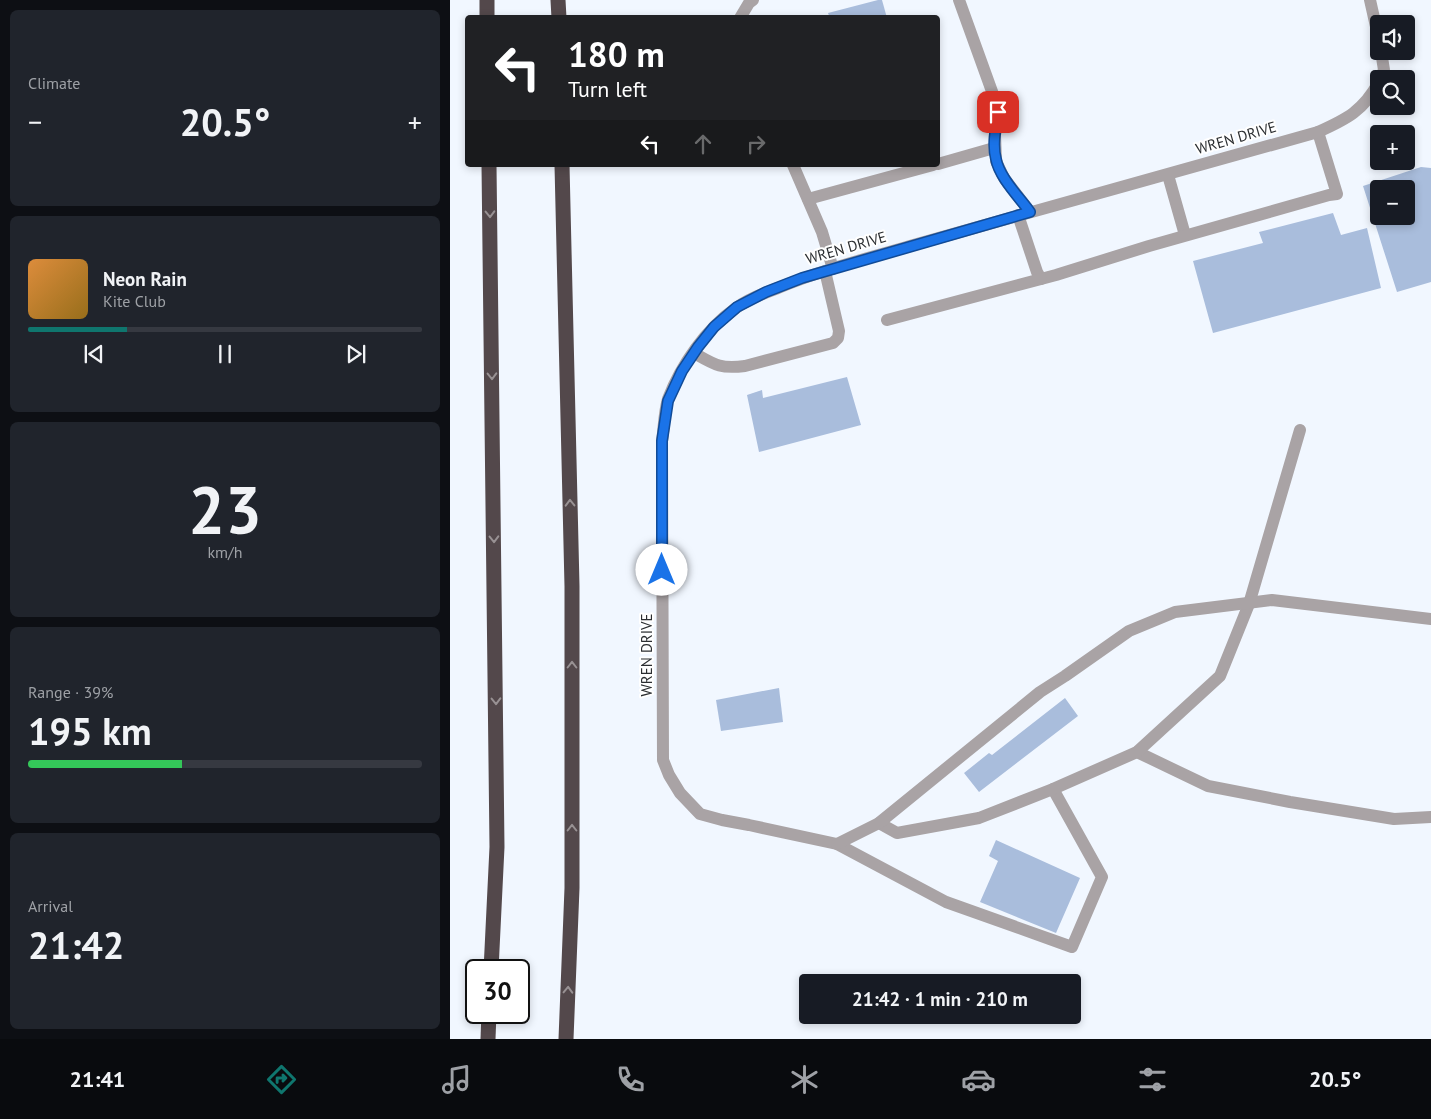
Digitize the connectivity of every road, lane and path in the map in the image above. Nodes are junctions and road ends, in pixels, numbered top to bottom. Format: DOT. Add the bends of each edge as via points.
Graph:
graph roads {
  1 [pos="487,0"];
  2 [pos="558,0"];
  3 [pos="753,0"];
  4 [pos="959,0"];
  5 [pos="1370,0"];
  6 [pos="488,15"];
  7 [pos="558,15"];
  8 [pos="742,15"];
  9 [pos="1373,15"];
  10 [pos="1370,96"];
  11 [pos="1318,132"];
  12 [pos="994,148"];
  13 [pos="940,163"];
  14 [pos="489,167"];
  15 [pos="562,167"];
  16 [pos="794,167"];
  17 [pos="925,167"];
  18 [pos="1168,175"];
  19 [pos="808,199"];
  20 [pos="1024,214"];
  21 [pos="1185,236"];
  22 [pos="829,270"];
  23 [pos="1040,279"];
  24 [pos="887,320"];
  25 [pos="694,353"];
  26 [pos="1300,430"];
  27 [pos="1249,604"];
  28 [pos="1431,619"];
  29 [pos="1137,752"];
  30 [pos="1053,788"];
  31 [pos="1431,817"];
  32 [pos="879,824"];
  33 [pos="837,844"];
  34 [pos="491,959"];
  35 [pos="489,1024"];
  36 [pos="488,1039"];
  37 [pos="566,1039"];
  1 -- 6 [label="highway"];
  2 -- 7 [label="highway"];
  3 -- 8 [label="street"];
  4 -- 12 [label="street" via="998,112"];
  5 -- 9 [label="street"];
  10 -- 11 [label="street, WREN DRIVE" via="1354,114"];
  11 -- 18 [label="street, WREN DRIVE"];
  11 -- 21 [label="street" via="1337,194"];
  12 -- 13 [label="street"];
  12 -- 20 [label="street" via="996,162"];
  14 -- 34 [label="highway, one-way" via="497,837"];
  37 -- 15 [label="highway, one-way" via="572,888 572,586"];
  16 -- 19 [label="street"];
  17 -- 19 [label="street"];
  18 -- 20 [label="street, WREN DRIVE"];
  18 -- 21 [label="street"];
  19 -- 22 [label="street" via="822,232"];
  20 -- 22 [label="street, WREN DRIVE"];
  20 -- 23 [label="street"];
  21 -- 23 [label="street"];
  22 -- 25 [label="street, WREN DRIVE" via="766,292 737,307 714,327"];
  22 -- 25 [label="street" via="839,331 838,338 832,343 732,368 715,365"];
  23 -- 24 [label="street"];
  25 -- 33 [label="street, WREN DRIVE" via="668,401 662,441 664,760 680,793 700,814"];
  26 -- 27 [label="street"];
  27 -- 28 [label="street" via="1272,600"];
  27 -- 29 [label="street" via="1220,676"];
  27 -- 32 [label="street" via="1175,612 1129,631 1040,692"];
  29 -- 30 [label="street"];
  29 -- 31 [label="street" via="1208,786 1394,819"];
  30 -- 32 [label="street" via="979,818 897,833"];
  30 -- 33 [label="street, WREN DRIVE" via="1102,877 1072,947 946,902"];
  32 -- 33 [label="street"];
  35 -- 36 [label="highway"];
}
